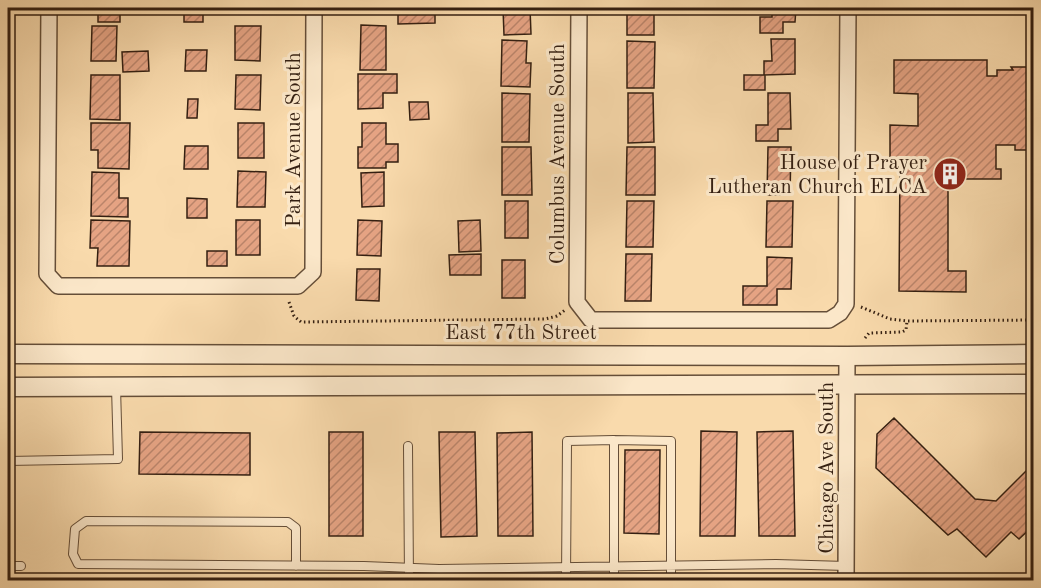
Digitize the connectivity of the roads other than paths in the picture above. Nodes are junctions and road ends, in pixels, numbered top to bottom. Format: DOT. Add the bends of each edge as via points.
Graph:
graph roads {
  1 [pos="49,8"];
  2 [pos="314,8"];
  3 [pos="579,8"];
  4 [pos="848,8"];
  5 [pos="8,354"];
  6 [pos="1034,354"];
  7 [pos="847,356"];
  8 [pos="847,384"];
  9 [pos="1034,384"];
  10 [pos="8,387"];
  11 [pos="116,387"];
  12 [pos="614,440"];
  13 [pos="408,446"];
  14 [pos="8,461"];
  15 [pos="8,566"];
  16 [pos="21,566"];
  17 [pos="296,566"];
  18 [pos="671,566"];
  19 [pos="567,567"];
  20 [pos="614,567"];
  21 [pos="408,568"];
  22 [pos="846,573"];
  23 [pos="409,580"];
  24 [pos="567,580"];
  25 [pos="614,580"];
  26 [pos="671,580"];
  1 -- 2 [label="street, Park Avenue South" via="47,274 58,286 298,286 313,272"];
  3 -- 4 [label="street, Columbus Avenue South" via="578,302 591,320 829,320 843,308"];
  5 -- 7 [label="street, East 77th Street"];
  6 -- 7 [label="street, East 77th Street"];
  7 -- 8 [label="street, Chicago Ave South"];
  8 -- 9 [label="street"];
  8 -- 11 [label="street"];
  8 -- 22 [label="street, Chicago Ave South"];
  10 -- 11 [label="street"];
  11 -- 14 [label="lane" via="118,459"];
  12 -- 18 [label="lane" via="672,441"];
  12 -- 19 [label="lane" via="567,441"];
  12 -- 20 [label="lane"];
  13 -- 21 [label="lane"];
  15 -- 16 [label="lane"];
  17 -- 17 [label="lane" via="78,564 74,554 75,529 86,521 288,522 296,528"];
  17 -- 21 [label="lane"];
  18 -- 20 [label="lane"];
  18 -- 22 [label="lane" via="776,564"];
  18 -- 26 [label="lane"];
  19 -- 20 [label="lane"];
  19 -- 21 [label="lane"];
  19 -- 24 [label="lane"];
  20 -- 25 [label="lane"];
  21 -- 23 [label="lane"];
}
